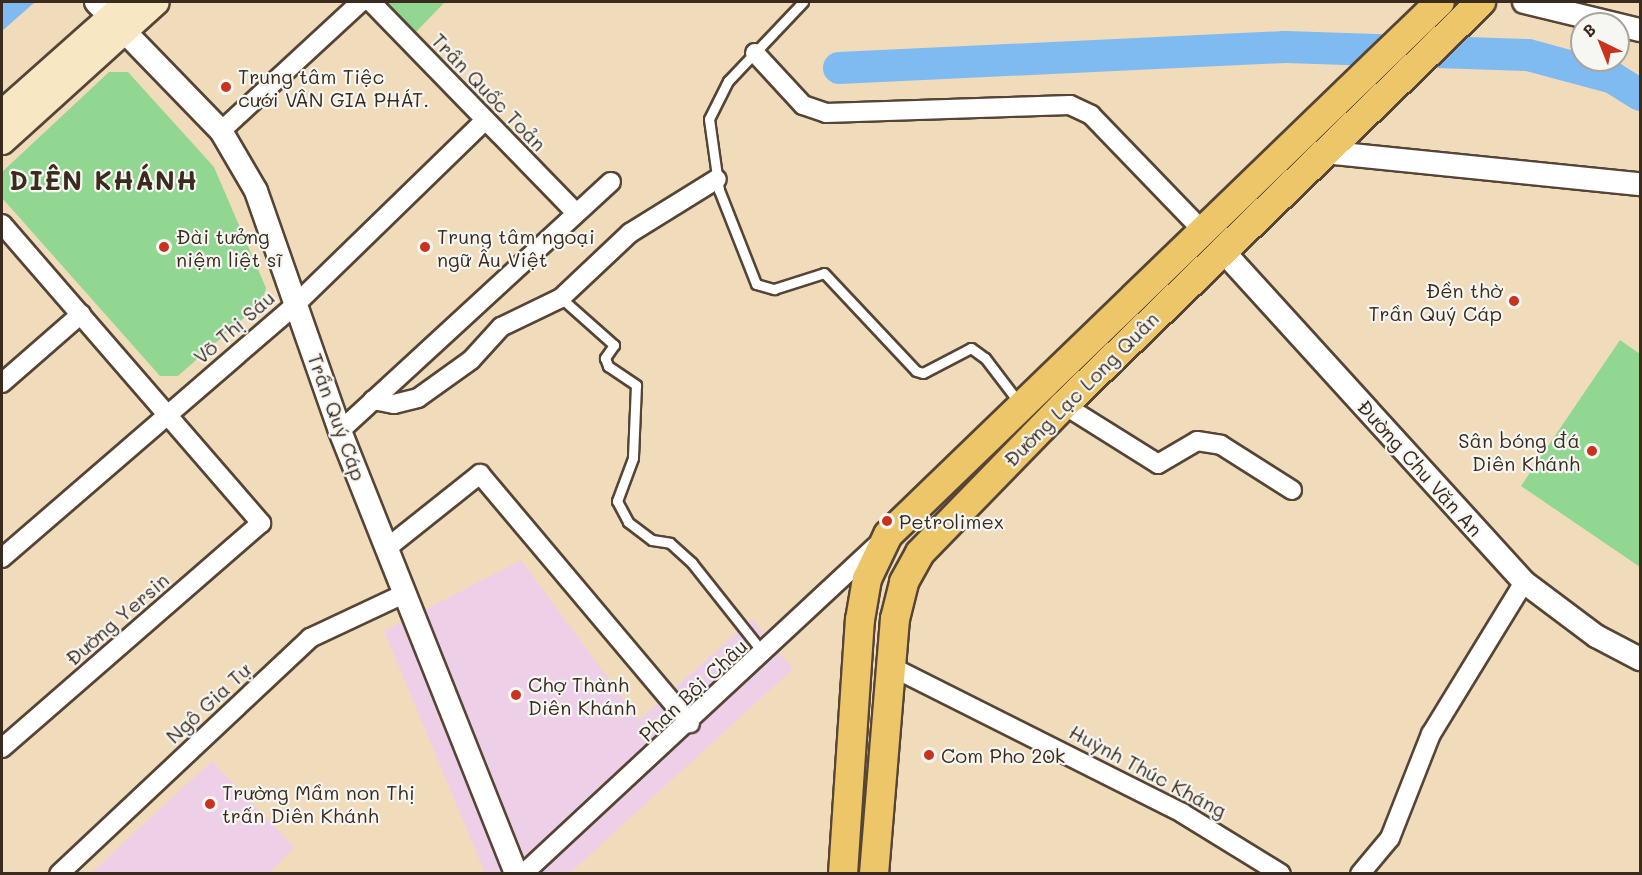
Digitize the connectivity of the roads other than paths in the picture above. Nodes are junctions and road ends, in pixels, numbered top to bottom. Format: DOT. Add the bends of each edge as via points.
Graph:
graph roads {
  1 [pos="156,2"];
  2 [pos="361,2"];
  3 [pos="371,2"];
  4 [pos="803,2"];
  5 [pos="1524,2"];
  6 [pos="1436,5"];
  7 [pos="1473,9"];
  8 [pos="115,13"];
  9 [pos="1641,30"];
  10 [pos="755,52"];
  11 [pos="2,114"];
  12 [pos="485,120"];
  13 [pos="221,131"];
  14 [pos="2,141"];
  15 [pos="1323,152"];
  16 [pos="717,179"];
  17 [pos="611,182"];
  18 [pos="1641,184"];
  19 [pos="576,213"];
  20 [pos="2,224"];
  21 [pos="1200,228"];
  22 [pos="1222,250"];
  23 [pos="561,298"];
  24 [pos="296,304"];
  25 [pos="81,314"];
  26 [pos="2,383"];
  27 [pos="373,400"];
  28 [pos="1020,404"];
  29 [pos="1064,405"];
  30 [pos="169,413"];
  31 [pos="340,431"];
  32 [pos="1292,490"];
  33 [pos="888,535"];
  34 [pos="387,548"];
  35 [pos="2,558"];
  36 [pos="1524,582"];
  37 [pos="406,592"];
  38 [pos="764,654"];
  39 [pos="1641,659"];
  40 [pos="892,667"];
  41 [pos="690,723"];
  42 [pos="2,748"];
  43 [pos="59,873"];
  44 [pos="516,873"];
  45 [pos="523,873"];
  46 [pos="843,873"];
  47 [pos="874,873"];
  48 [pos="1281,873"];
  49 [pos="1360,873"];
  1 -- 8 [label="main road"];
  2 -- 13 [label="street"];
  3 -- 12 [label="street, Trần Quốc Toản"];
  4 -- 10 [label="lane"];
  5 -- 9 [label="street"];
  6 -- 21 [label="main road, Đường Lạc Long Quân"];
  7 -- 15 [label="main road, Đường Lạc Long Quân"];
  8 -- 11 [label="main road"];
  8 -- 13 [label="street, Trần Quý Cáp"];
  8 -- 14 [label="main road"];
  10 -- 16 [label="lane" via="714,104 709,130"];
  10 -- 21 [label="street" via="803,105 826,113 1070,105 1091,114"];
  12 -- 19 [label="street, Trần Quốc Toản"];
  12 -- 24 [label="street, Võ Thị Sáu"];
  13 -- 24 [label="street, Trần Quý Cáp" via="256,190"];
  15 -- 18 [label="street"];
  15 -- 22 [label="main road, Đường Lạc Long Quân"];
  16 -- 23 [label="street" via="630,233"];
  16 -- 28 [label="lane" via="760,288 786,287 824,273 916,371 924,373 971,348 985,358"];
  17 -- 19 [label="street"];
  19 -- 27 [label="street"];
  20 -- 25 [label="street"];
  21 -- 28 [label="main road, Đường Lạc Long Quân"];
  22 -- 29 [label="main road, Đường Lạc Long Quân"];
  22 -- 36 [label="street, Đường Chu Văn An"];
  23 -- 27 [label="street" via="501,327 471,360 418,398 394,404"];
  23 -- 38 [label="lane" via="614,345 605,357 608,366 636,385 633,458 617,501 628,522 652,540 670,543 692,563"];
  24 -- 30 [label="street, Võ Thị Sáu"];
  24 -- 31 [label="street, Trần Quý Cáp"];
  25 -- 26 [label="street"];
  25 -- 30 [label="street"];
  27 -- 31 [label="street"];
  28 -- 33 [label="main road, Đường Lạc Long Quân"];
  29 -- 32 [label="street" via="1158,464 1197,441 1221,445"];
  29 -- 40 [label="main road, Đường Lạc Long Quân" via="920,553 898,598"];
  30 -- 35 [label="street, Võ Thị Sáu"];
  30 -- 42 [label="street, Đường Yersin" via="261,523"];
  31 -- 34 [label="street, Trần Quý Cáp"];
  33 -- 38 [label="street, Phan Bội Châu"];
  33 -- 46 [label="main road, Đường Lạc Long Quân" via="867,579 860,620"];
  34 -- 37 [label="street, Trần Quý Cáp"];
  34 -- 41 [label="street" via="480,474"];
  36 -- 39 [label="street, Đường Chu Văn An" via="1596,636"];
  36 -- 49 [label="street" via="1427,742 1390,838"];
  37 -- 43 [label="street, Ngô Gia Tự" via="310,638"];
  37 -- 44 [label="street, Trần Quý Cáp"];
  38 -- 41 [label="street, Phan Bội Châu"];
  40 -- 47 [label="main road, Đường Lạc Long Quân"];
  40 -- 48 [label="street, Huỳnh Thúc Kháng" via="1182,813"];
  41 -- 45 [label="street, Phan Bội Châu"];
}
